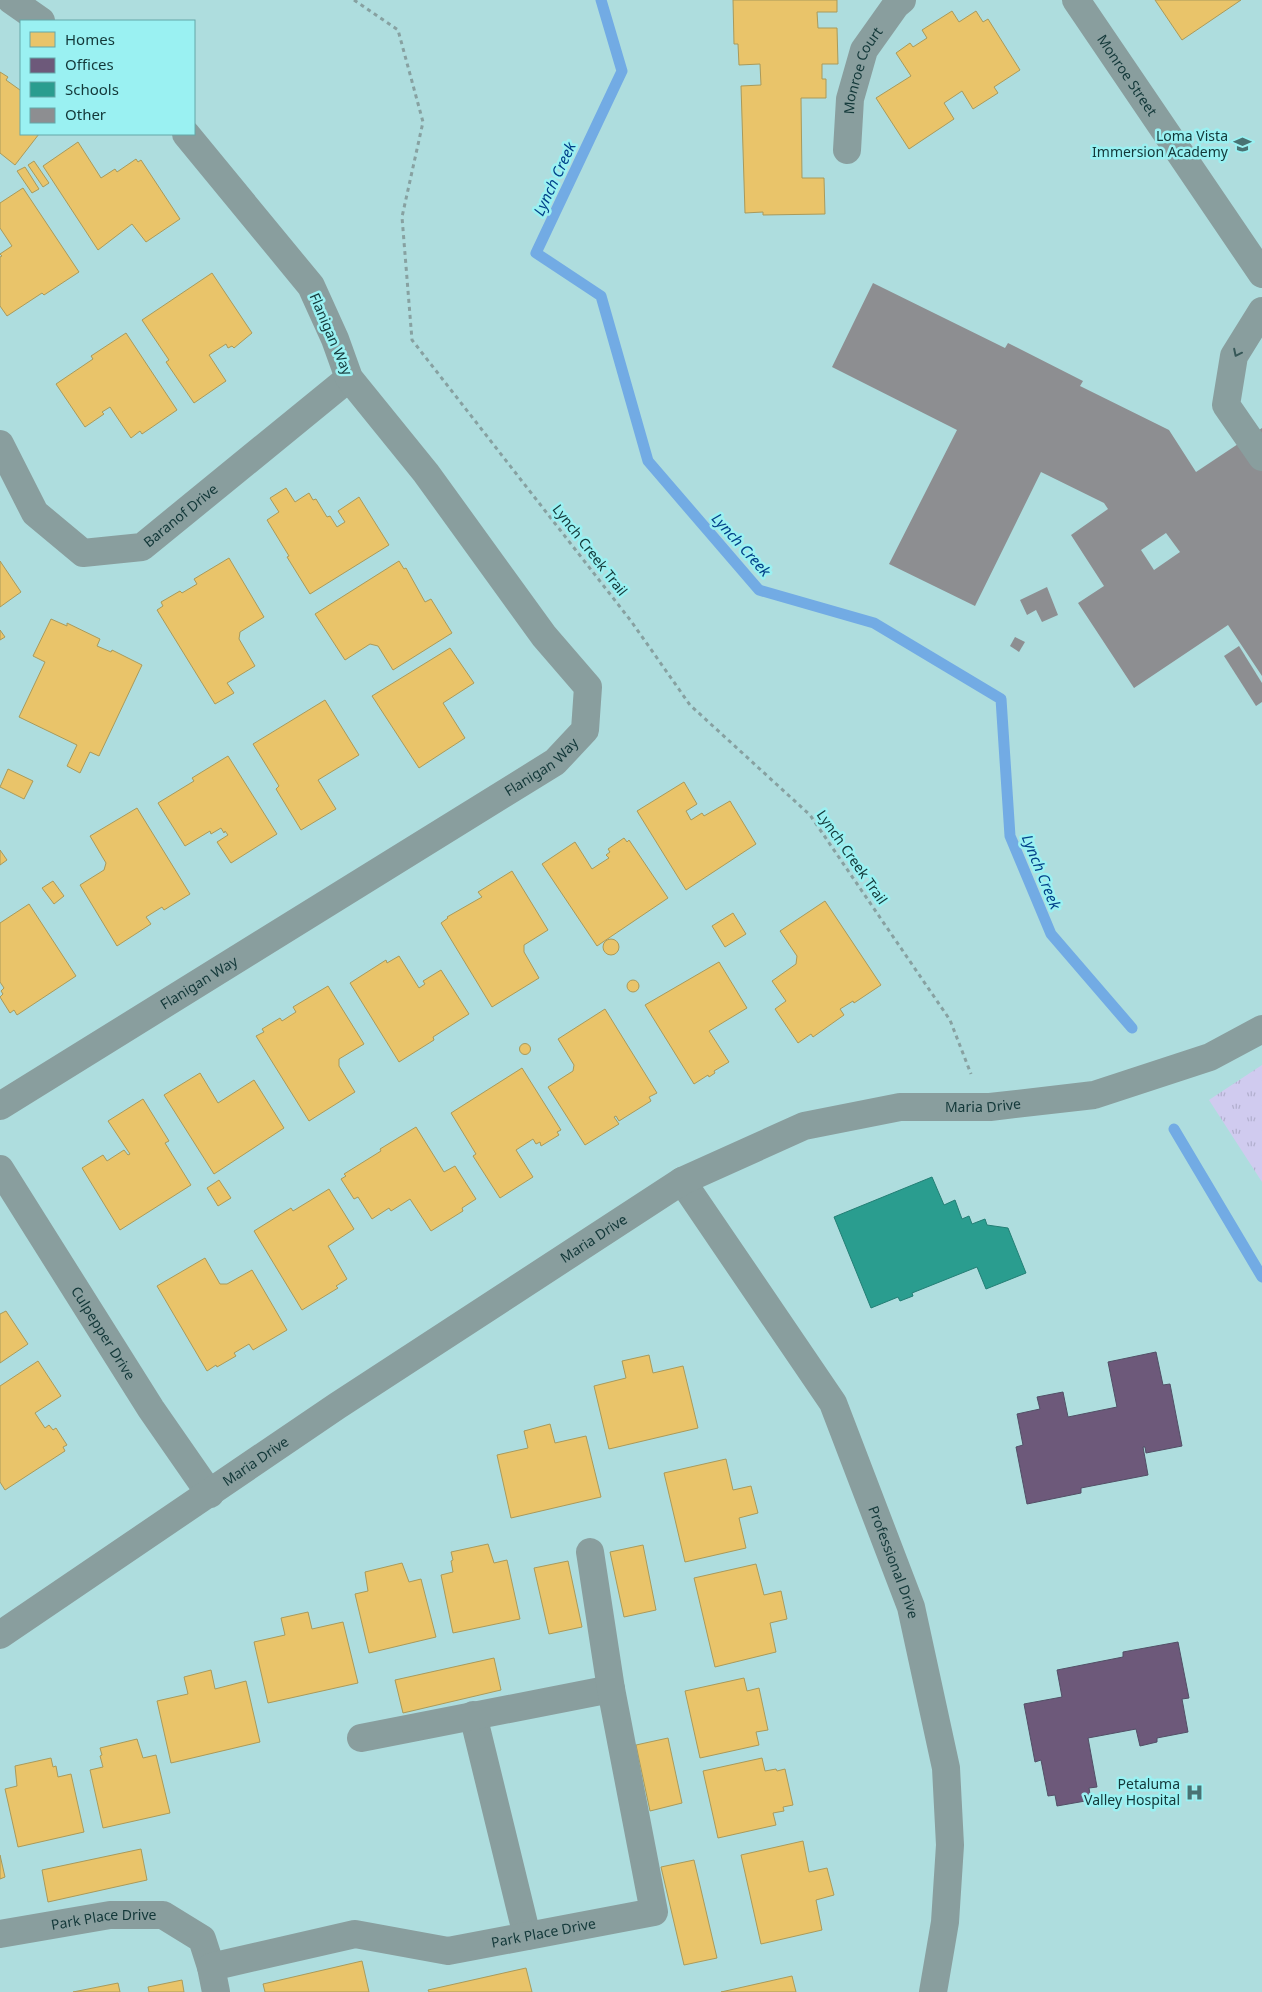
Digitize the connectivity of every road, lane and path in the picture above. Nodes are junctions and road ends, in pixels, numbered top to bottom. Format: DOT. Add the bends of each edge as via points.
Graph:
graph roads {
  1 [pos="12,0"];
  2 [pos="354,0"];
  3 [pos="902,0"];
  4 [pos="1076,0"];
  5 [pos="40,20"];
  6 [pos="187,135"];
  7 [pos="846,150"];
  8 [pos="1262,274"];
  9 [pos="1262,311"];
  10 [pos="349,378"];
  11 [pos="0,444"];
  12 [pos="1262,457"];
  13 [pos="1262,1029"];
  14 [pos="966,1066"];
  15 [pos="0,1106"];
  16 [pos="0,1169"];
  17 [pos="682,1181"];
  18 [pos="210,1494"];
  19 [pos="590,1552"];
  20 [pos="0,1635"];
  21 [pos="611,1689"];
  22 [pos="473,1716"];
  23 [pos="361,1738"];
  24 [pos="0,1934"];
  25 [pos="527,1936"];
  26 [pos="213,1979"];
  27 [pos="933,1992"];
  1 -- 5 [label="street"];
  2 -- 14 [label="path, Lynch Creek Trail" via="398,30 423,122 402,217 412,340 631,621 690,705 810,815 950,1020"];
  3 -- 7 [label="street, Monroe Court" via="864,50 850,99"];
  4 -- 8 [label="street, Monroe Street"];
  6 -- 10 [label="street, Flanigan Way" via="311,286"];
  9 -- 12 [label="street, one-way" via="1234,356 1226,405"];
  10 -- 11 [label="street, Baranof Drive" via="142,547 83,553 35,513"];
  10 -- 15 [label="street, Flanigan Way" via="426,472 544,636 588,687 585,730 555,762"];
  13 -- 17 [label="street, Maria Drive" via="1210,1057 1094,1094 990,1107 900,1107 804,1126"];
  16 -- 18 [label="street, Culpepper Drive" via="151,1410"];
  17 -- 18 [label="street, Maria Drive" via="337,1406"];
  17 -- 27 [label="street, Professional Drive" via="832,1403 911,1607 946,1768 950,1845 945,1922"];
  18 -- 20 [label="street, Maria Drive"];
  19 -- 21 [label="street, Park Place Drive"];
  21 -- 22 [label="street"];
  21 -- 25 [label="street, Park Place Drive" via="654,1912"];
  22 -- 23 [label="street"];
  22 -- 25 [label="street"];
  24 -- 26 [label="street, Park Place Drive" via="110,1915 164,1915 202,1939"];
  25 -- 26 [label="street, Park Place Drive" via="448,1951 355,1934"];
}
